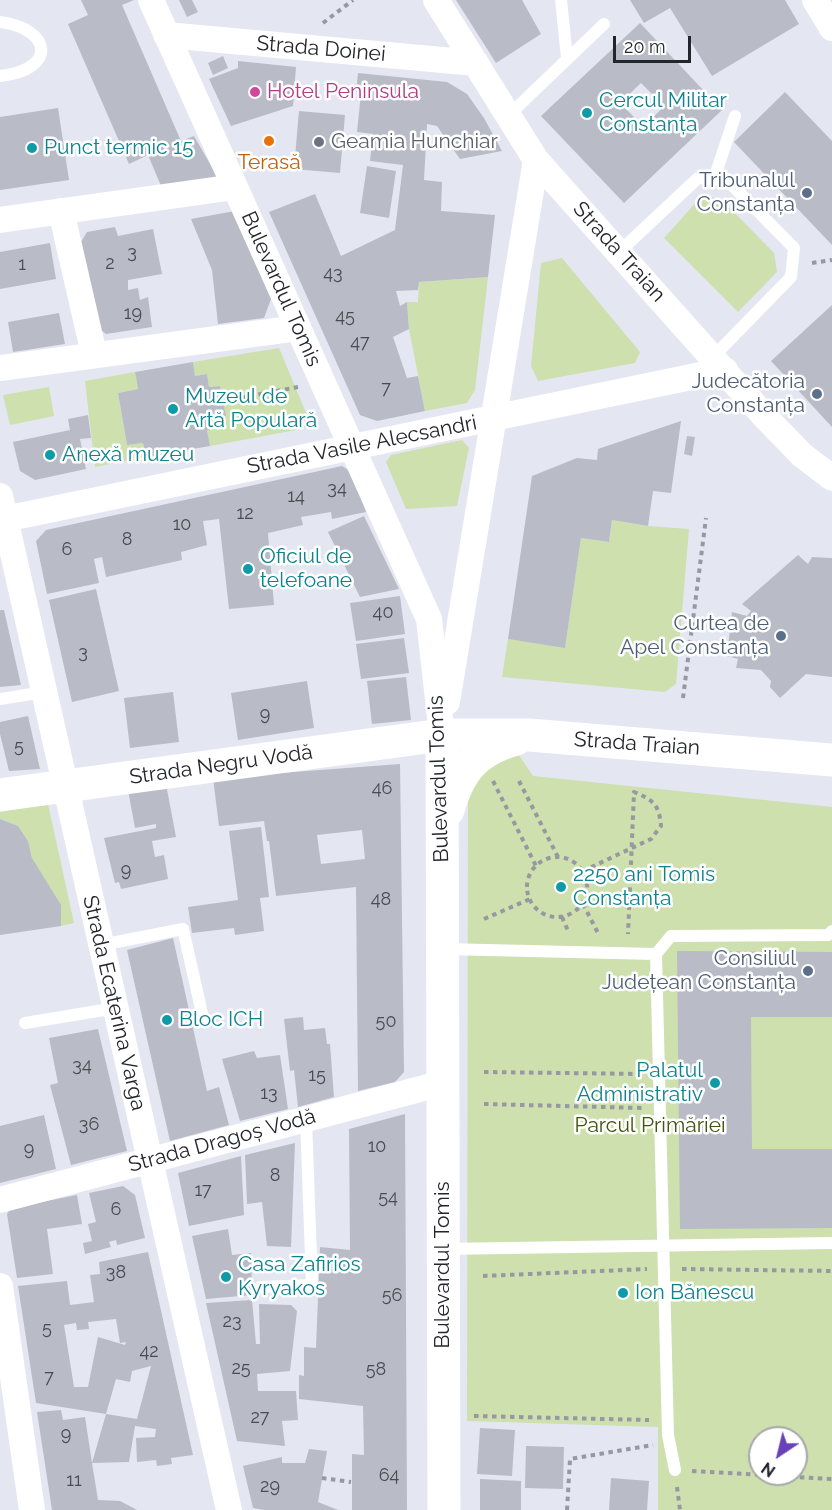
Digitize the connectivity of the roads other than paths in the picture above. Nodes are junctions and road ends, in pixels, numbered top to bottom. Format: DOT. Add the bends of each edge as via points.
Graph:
graph roads {
  1 [pos="151,0"];
  2 [pos="436,0"];
  3 [pos="561,0"];
  4 [pos="815,0"];
  5 [pos="0,22"];
  6 [pos="604,24"];
  7 [pos="832,28"];
  8 [pos="166,35"];
  9 [pos="567,58"];
  10 [pos="476,63"];
  11 [pos="0,76"];
  12 [pos="509,115"];
  13 [pos="735,116"];
  14 [pos="536,160"];
  15 [pos="714,179"];
  16 [pos="235,187"];
  17 [pos="61,211"];
  18 [pos="0,220"];
  19 [pos="619,252"];
  20 [pos="298,328"];
  21 [pos="94,354"];
  22 [pos="719,363"];
  23 [pos="0,368"];
  24 [pos="494,419"];
  25 [pos="351,447"];
  26 [pos="832,478"];
  27 [pos="2,512"];
  28 [pos="44,692"];
  29 [pos="0,699"];
  30 [pos="442,735"];
  31 [pos="529,735"];
  32 [pos="832,760"];
  33 [pos="66,786"];
  34 [pos="0,795"];
  35 [pos="442,829"];
  36 [pos="832,931"];
  37 [pos="101,945"];
  38 [pos="443,948"];
  39 [pos="656,954"];
  40 [pos="116,1008"];
  41 [pos="204,1022"];
  42 [pos="25,1023"];
  43 [pos="443,1083"];
  44 [pos="306,1119"];
  45 [pos="150,1160"];
  46 [pos="0,1200"];
  47 [pos="832,1243"];
  48 [pos="664,1247"];
  49 [pos="442,1250"];
  50 [pos="0,1286"];
  51 [pos="260,1287"];
  52 [pos="7,1385"];
  53 [pos="675,1470"];
  54 [pos="32,1510"];
  55 [pos="229,1510"];
  56 [pos="444,1510"];
  1 -- 8 [label="street, Bulevardul Tomis"];
  2 -- 10 [label="street, Strada Traian"];
  3 -- 9 [label="lane"];
  4 -- 7 [label="street"];
  5 -- 11 [label="lane" via="24,27 38,38 41,50 38,62 26,71"];
  6 -- 9 [label="lane"];
  8 -- 10 [label="street, Strada Doinei"];
  8 -- 16 [label="street, Bulevardul Tomis"];
  9 -- 12 [label="lane"];
  10 -- 12 [label="street, Strada Traian"];
  12 -- 14 [label="street, Strada Traian"];
  13 -- 15 [label="lane"];
  14 -- 19 [label="street, Strada Traian"];
  14 -- 24 [label="street"];
  15 -- 19 [label="lane" via="698,178"];
  15 -- 22 [label="lane" via="728,180 794,249 791,277"];
  16 -- 17 [label="street"];
  16 -- 20 [label="street, Bulevardul Tomis"];
  17 -- 18 [label="street"];
  17 -- 21 [label="street"];
  19 -- 22 [label="street, Strada Traian"];
  20 -- 21 [label="street"];
  20 -- 25 [label="street, Bulevardul Tomis"];
  21 -- 23 [label="street"];
  22 -- 24 [label="street, Strada Vasile Alecsandri"];
  22 -- 26 [label="street, Strada Traian" via="802,455"];
  24 -- 25 [label="street, Strada Vasile Alecsandri"];
  24 -- 30 [label="street"];
  25 -- 27 [label="street, Strada Vasile Alecsandri"];
  25 -- 30 [label="street, Bulevardul Tomis" via="429,619"];
  27 -- 28 [label="street, Strada Ecaterina Varga"];
  28 -- 29 [label="lane"];
  28 -- 33 [label="street, Strada Ecaterina Varga"];
  30 -- 31 [label="street, Strada Traian"];
  30 -- 33 [label="street, Strada Negru Vodă"];
  30 -- 35 [label="street, Bulevardul Tomis"];
  31 -- 32 [label="street, Strada Traian"];
  31 -- 35 [label="street" via="495,745 464,772"];
  33 -- 34 [label="street, Strada Negru Vodă"];
  33 -- 37 [label="street, Strada Ecaterina Varga"];
  35 -- 38 [label="street, Bulevardul Tomis"];
  36 -- 39 [label="lane" via="828,935 671,936"];
  37 -- 40 [label="street, Strada Ecaterina Varga"];
  37 -- 41 [label="lane" via="183,929"];
  38 -- 39 [label="lane"];
  38 -- 43 [label="street, Bulevardul Tomis"];
  39 -- 48 [label="lane"];
  40 -- 42 [label="lane"];
  40 -- 45 [label="street, Strada Ecaterina Varga"];
  43 -- 44 [label="street, Strada Dragoș Vodă"];
  43 -- 49 [label="street, Bulevardul Tomis"];
  44 -- 45 [label="street, Strada Dragoș Vodă"];
  44 -- 51 [label="lane" via="312,1285"];
  45 -- 46 [label="street, Strada Dragoș Vodă"];
  45 -- 55 [label="street, Strada Ecaterina Varga"];
  47 -- 48 [label="lane"];
  48 -- 49 [label="lane"];
  48 -- 53 [label="lane" via="668,1443"];
  49 -- 56 [label="street, Bulevardul Tomis"];
  50 -- 52 [label="street"];
  52 -- 54 [label="street"];
}
